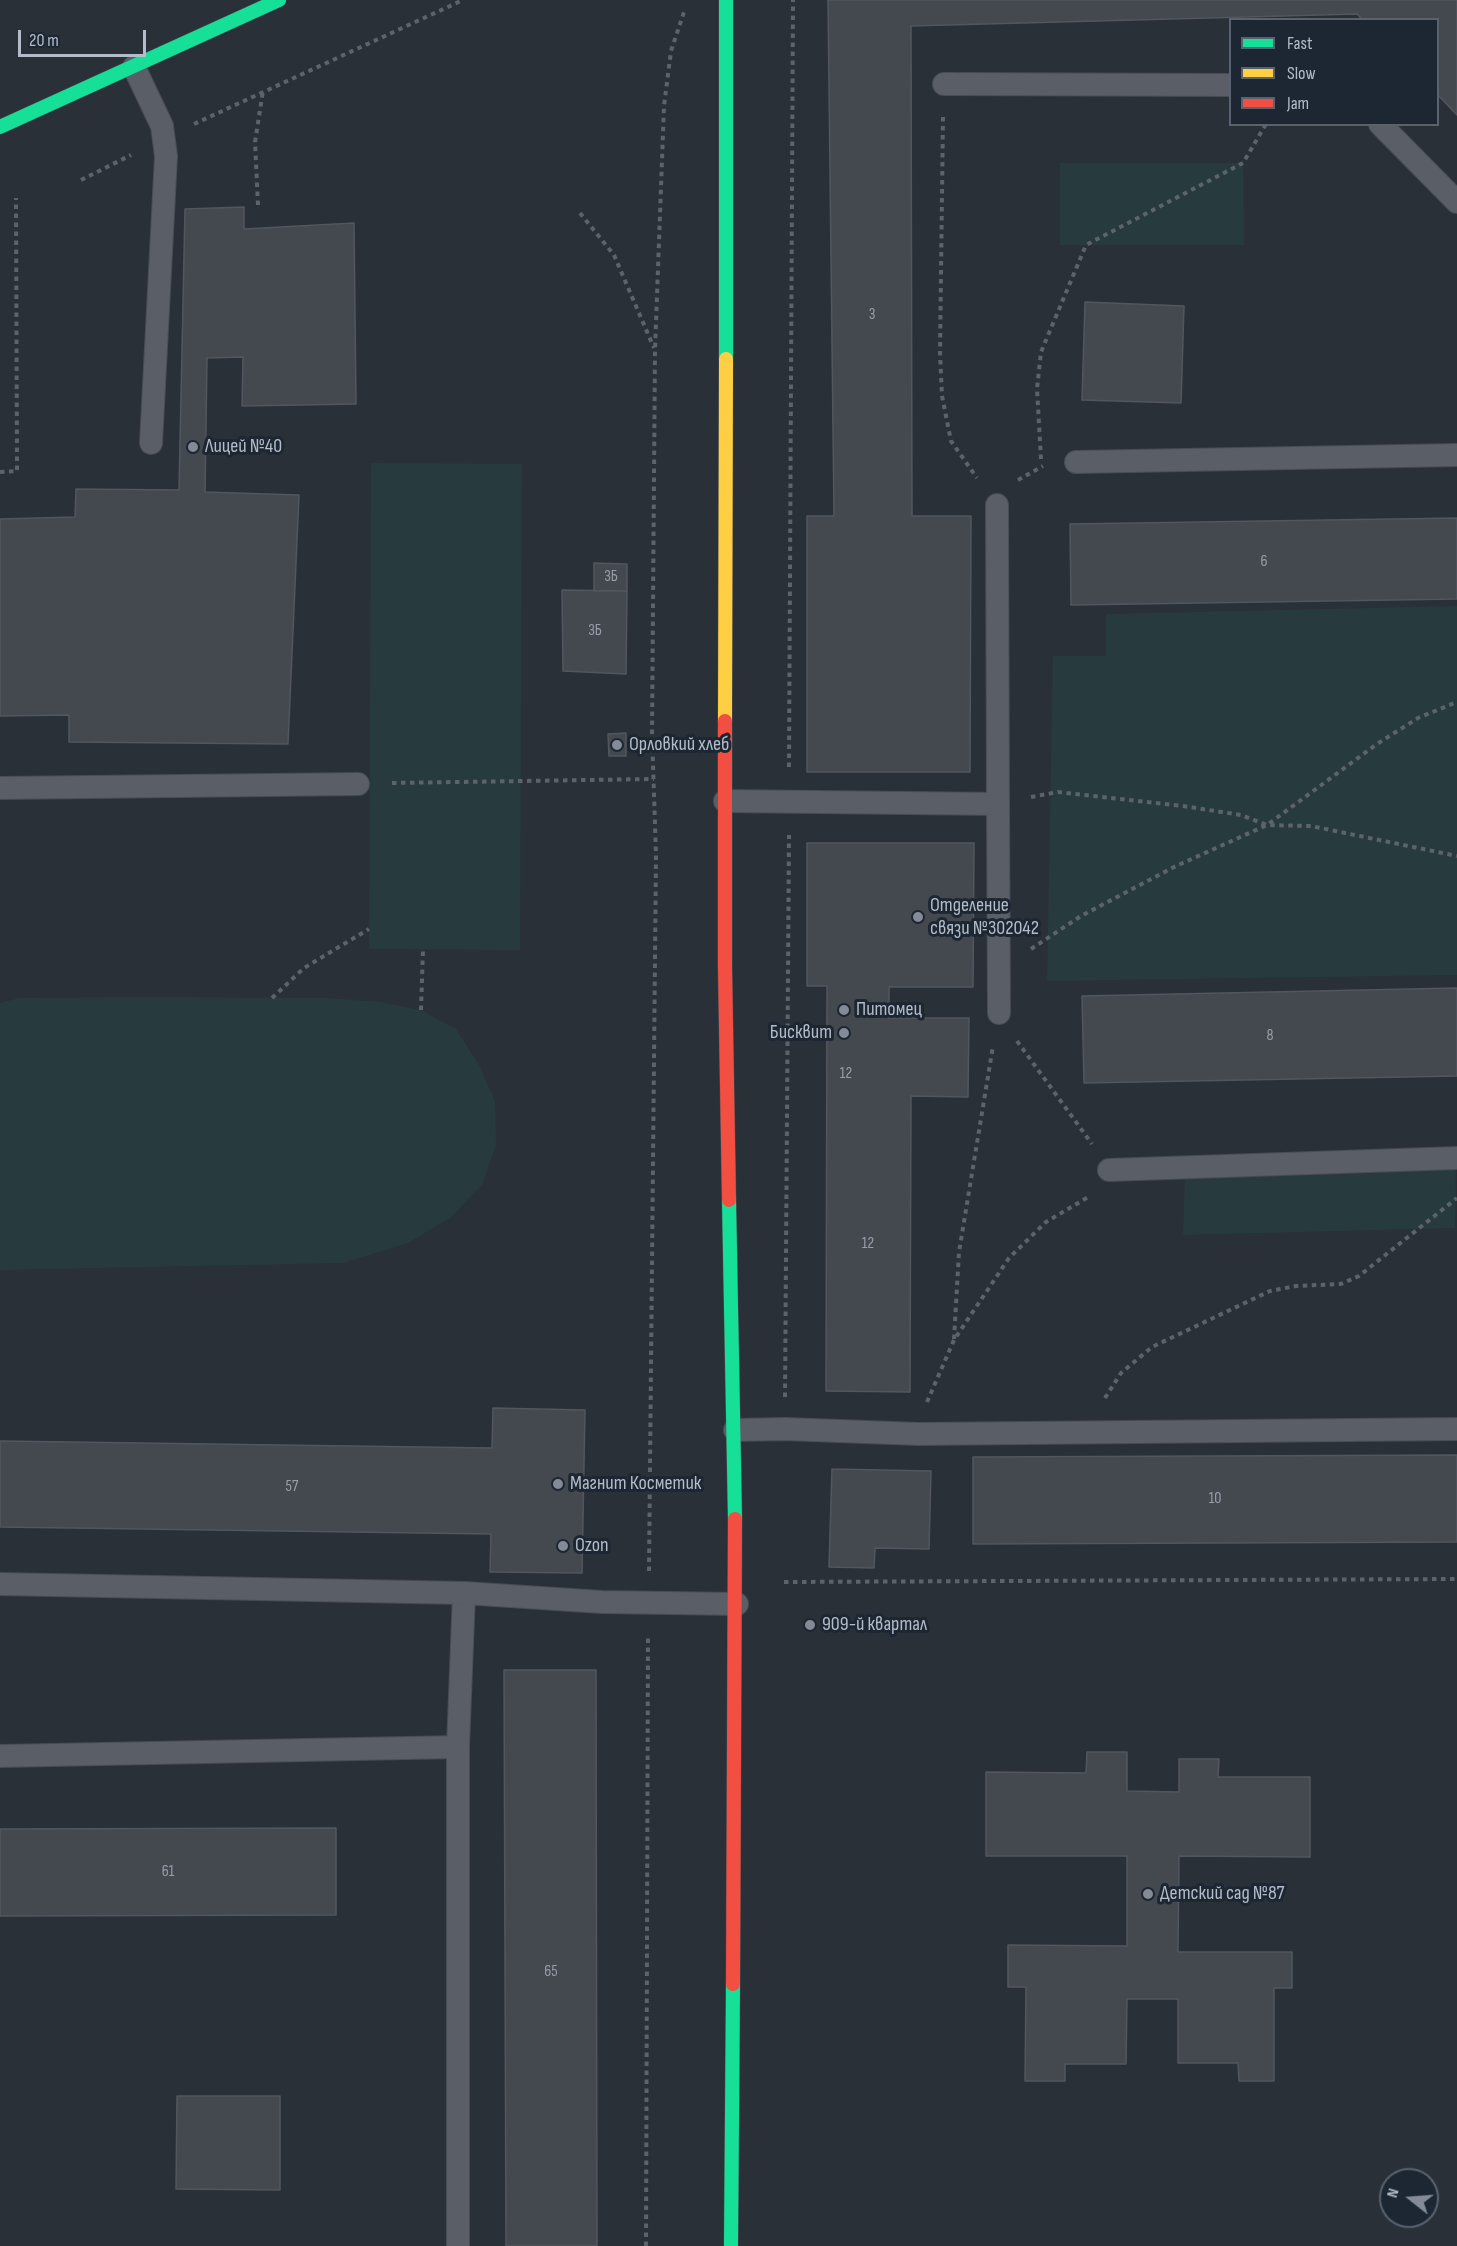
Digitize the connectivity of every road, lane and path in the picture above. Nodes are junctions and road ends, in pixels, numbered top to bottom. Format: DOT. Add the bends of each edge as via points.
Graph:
graph roads {
  1 [pos="279,0"];
  2 [pos="463,0"];
  3 [pos="688,0"];
  4 [pos="726,0"];
  5 [pos="792,0"];
  6 [pos="134,67"];
  7 [pos="944,84"];
  8 [pos="1229,85"];
  9 [pos="264,91"];
  10 [pos="1265,126"];
  11 [pos="1382,126"];
  12 [pos="0,127"];
  13 [pos="163,140"];
  14 [pos="81,180"];
  15 [pos="16,198"];
  16 [pos="1457,202"];
  17 [pos="258,205"];
  18 [pos="580,213"];
  19 [pos="655,350"];
  20 [pos="151,443"];
  21 [pos="1457,454"];
  22 [pos="1076,462"];
  23 [pos="1042,466"];
  24 [pos="0,472"];
  25 [pos="997,505"];
  26 [pos="1457,702"];
  27 [pos="654,779"];
  28 [pos="358,784"];
  29 [pos="0,788"];
  30 [pos="725,801"];
  31 [pos="789,801"];
  32 [pos="998,804"];
  33 [pos="1267,825"];
  34 [pos="1457,856"];
  35 [pos="369,928"];
  36 [pos="423,950"];
  37 [pos="999,966"];
  38 [pos="272,998"];
  39 [pos="421,1010"];
  40 [pos="999,1013"];
  41 [pos="1457,1158"];
  42 [pos="1109,1170"];
  43 [pos="1457,1198"];
  44 [pos="954,1340"];
  45 [pos="785,1429"];
  46 [pos="1457,1429"];
  47 [pos="735,1430"];
  48 [pos="919,1434"];
  49 [pos="1096,1434"];
  50 [pos="1457,1579"];
  51 [pos="784,1582"];
  52 [pos="0,1584"];
  53 [pos="464,1593"];
  54 [pos="648,1602"];
  55 [pos="737,1604"];
  56 [pos="458,1747"];
  57 [pos="0,1756"];
  58 [pos="458,2246"];
  59 [pos="646,2246"];
  60 [pos="731,2246"];
  1 -- 6 [label="street"];
  2 -- 9 [label="path"];
  3 -- 19 [label="path" via="671,51 664,106"];
  4 -- 30 [label="street"];
  5 -- 31 [label="path"];
  6 -- 12 [label="street"];
  6 -- 13 [label="lane" via="162,126"];
  7 -- 8 [label="lane"];
  7 -- 25 [label="path" via="942,396 951,441"];
  9 -- 13 [label="path"];
  9 -- 17 [label="path" via="255,142"];
  10 -- 23 [label="path" via="1243,163 1086,245 1041,352 1037,389"];
  11 -- 16 [label="lane"];
  13 -- 14 [label="path"];
  13 -- 20 [label="lane" via="166,156"];
  15 -- 24 [label="path" via="17,471"];
  18 -- 19 [label="path" via="614,255"];
  19 -- 27 [label="path"];
  21 -- 22 [label="lane"];
  22 -- 23 [label="path"];
  23 -- 25 [label="path" via="1012,483"];
  25 -- 32 [label="lane"];
  26 -- 33 [label="path" via="1418,718 1377,744"];
  27 -- 28 [label="path"];
  27 -- 54 [label="path"];
  28 -- 29 [label="lane"];
  30 -- 31 [label="lane"];
  30 -- 47 [label="street"];
  31 -- 32 [label="lane"];
  31 -- 45 [label="path"];
  32 -- 33 [label="path" via="1059,792 1241,815"];
  32 -- 37 [label="lane"];
  33 -- 34 [label="path" via="1311,826"];
  33 -- 37 [label="path" via="1174,867 1081,916"];
  35 -- 38 [label="path" via="304,968"];
  36 -- 39 [label="path"];
  37 -- 40 [label="lane"];
  40 -- 42 [label="path" via="1033,1067"];
  40 -- 44 [label="path" via="959,1252"];
  41 -- 42 [label="lane"];
  42 -- 44 [label="path" via="1094,1194 1046,1222 1009,1258"];
  43 -- 49 [label="path" via="1359,1276 1341,1284 1270,1291 1152,1347 1121,1373 1107,1394"];
  44 -- 48 [label="path" via="930,1392"];
  45 -- 47 [label="lane"];
  45 -- 48 [label="lane"];
  46 -- 49 [label="lane"];
  47 -- 55 [label="street"];
  48 -- 49 [label="lane"];
  50 -- 51 [label="path"];
  52 -- 53 [label="lane"];
  53 -- 54 [label="lane"];
  53 -- 56 [label="lane"];
  54 -- 55 [label="lane"];
  54 -- 59 [label="path"];
  55 -- 60 [label="street"];
  56 -- 57 [label="lane"];
  56 -- 58 [label="lane"];
}
